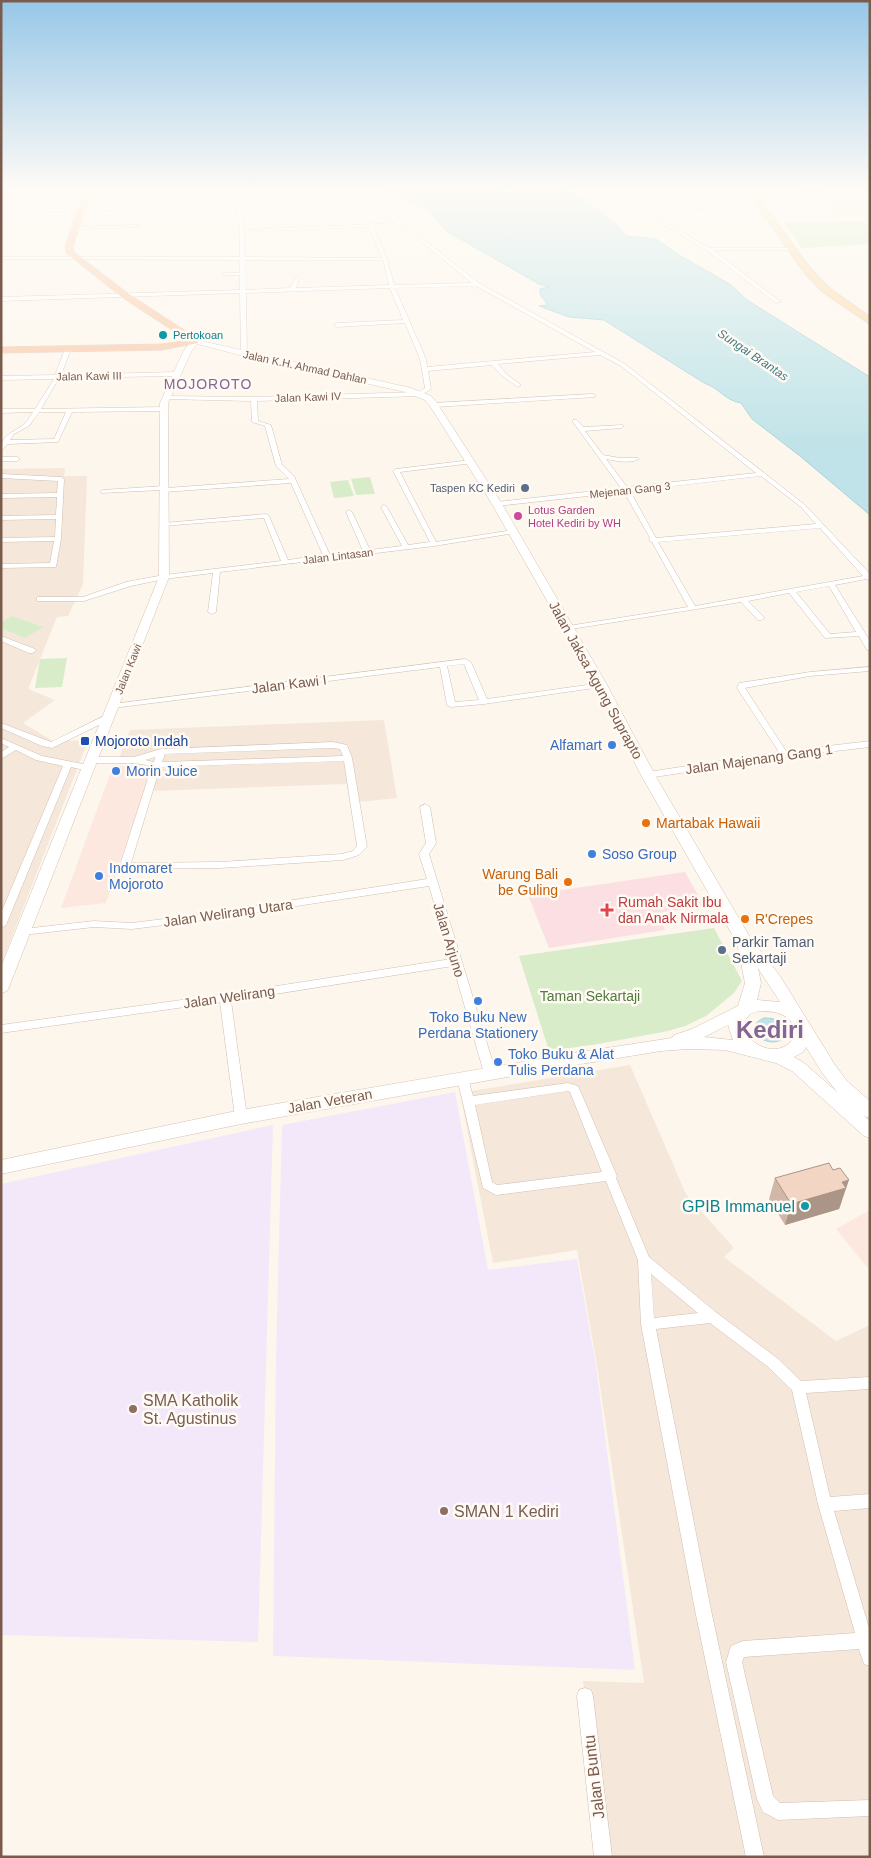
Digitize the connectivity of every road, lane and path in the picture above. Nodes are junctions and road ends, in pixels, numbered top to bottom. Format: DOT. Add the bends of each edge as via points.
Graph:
graph roads {
  1 [pos="100,277"];
  2 [pos="242,277"];
  3 [pos="389,277"];
  4 [pos="468,277"];
  5 [pos="745,277"];
  6 [pos="813,277"];
  7 [pos="297,278"];
  8 [pos="477,284"];
  9 [pos="392,287"];
  10 [pos="292,290"];
  11 [pos="243,293"];
  12 [pos="126,296"];
  13 [pos="1,299"];
  14 [pos="778,302"];
  15 [pos="407,321"];
  16 [pos="869,321"];
  17 [pos="337,325"];
  18 [pos="195,341"];
  19 [pos="68,349"];
  20 [pos="1,350"];
  21 [pos="602,353"];
  22 [pos="244,354"];
  23 [pos="494,362"];
  24 [pos="426,369"];
  25 [pos="176,374"];
  26 [pos="58,376"];
  27 [pos="1,378"];
  28 [pos="518,386"];
  29 [pos="420,394"];
  30 [pos="593,396"];
  31 [pos="254,399"];
  32 [pos="165,403"];
  33 [pos="434,405"];
  34 [pos="36,411"];
  35 [pos="69,411"];
  36 [pos="1,412"];
  37 [pos="443,420"];
  38 [pos="575,421"];
  39 [pos="621,426"];
  40 [pos="581,429"];
  41 [pos="6,442"];
  42 [pos="1,450"];
  43 [pos="601,456"];
  44 [pos="1,459"];
  45 [pos="17,459"];
  46 [pos="636,459"];
  47 [pos="471,462"];
  48 [pos="762,474"];
  49 [pos="1,476"];
  50 [pos="292,481"];
  51 [pos="164,489"];
  52 [pos="626,490"];
  53 [pos="103,492"];
  54 [pos="60,495"];
  55 [pos="1,496"];
  56 [pos="497,504"];
  57 [pos="384,508"];
  58 [pos="349,512"];
  59 [pos="59,517"];
  60 [pos="1,518"];
  61 [pos="164,525"];
  62 [pos="822,526"];
  63 [pos="513,532"];
  64 [pos="1,540"];
  65 [pos="58,540"];
  66 [pos="652,540"];
  67 [pos="434,544"];
  68 [pos="406,547"];
  69 [pos="367,552"];
  70 [pos="327,557"];
  71 [pos="285,562"];
  72 [pos="1,566"];
  73 [pos="216,570"];
  74 [pos="164,577"];
  75 [pos="869,578"];
  76 [pos="831,584"];
  77 [pos="791,591"];
  78 [pos="40,599"];
  79 [pos="742,599"];
  80 [pos="692,608"];
  81 [pos="212,612"];
  82 [pos="761,618"];
  83 [pos="568,628"];
  84 [pos="861,634"];
  85 [pos="1,638"];
  86 [pos="870,648"];
  87 [pos="32,651"];
  88 [pos="442,664"];
  89 [pos="870,669"];
  90 [pos="601,685"];
  91 [pos="484,702"];
  92 [pos="110,712"];
  93 [pos="1,725"];
  94 [pos="1,740"];
  95 [pos="870,744"];
  96 [pos="16,747"];
  97 [pos="161,752"];
  98 [pos="784,754"];
  99 [pos="1,756"];
  100 [pos="348,758"];
  101 [pos="135,760"];
  102 [pos="68,764"];
  103 [pos="89,764"];
  104 [pos="157,765"];
  105 [pos="648,775"];
  106 [pos="425,807"];
  107 [pos="432,882"];
  108 [pos="1,926"];
  109 [pos="23,932"];
  110 [pos="745,943"];
  111 [pos="456,962"];
  112 [pos="3,979"];
  113 [pos="225,998"];
  114 [pos="744,1010"];
  115 [pos="801,1023"];
  116 [pos="1,1029"];
  117 [pos="661,1045"];
  118 [pos="765,1053"];
  119 [pos="490,1073"];
  120 [pos="466,1088"];
  121 [pos="870,1111"];
  122 [pos="241,1116"];
  123 [pos="870,1131"];
  124 [pos="1,1167"];
  125 [pos="611,1176"];
  126 [pos="644,1260"];
  127 [pos="712,1317"];
  128 [pos="648,1324"];
  129 [pos="870,1383"];
  130 [pos="798,1387"];
  131 [pos="870,1501"];
  132 [pos="825,1504"];
  133 [pos="867,1640"];
  134 [pos="870,1658"];
  135 [pos="585,1696"];
  136 [pos="870,1808"];
  137 [pos="603,1857"];
  138 [pos="755,1857"];
  1 -- 12 [label="highway, Jalan K.H. Ahmad Dahlan"];
  2 -- 11 [label="street"];
  3 -- 9 [label="street"];
  4 -- 8 [label="street"];
  5 -- 14 [label="street"];
  6 -- 16 [label="main road" via="826,290"];
  7 -- 10 [label="street"];
  8 -- 9 [label="street"];
  8 -- 21 [label="street"];
  9 -- 10 [label="street"];
  9 -- 15 [label="street"];
  10 -- 11 [label="street"];
  11 -- 12 [label="street"];
  11 -- 22 [label="street"];
  12 -- 13 [label="street"];
  12 -- 18 [label="highway, Jalan K.H. Ahmad Dahlan"];
  15 -- 17 [label="street"];
  15 -- 24 [label="street"];
  18 -- 19 [label="highway" via="162,347"];
  18 -- 22 [label="main road, Jalan K.H. Ahmad Dahlan"];
  18 -- 25 [label="main road, Jalan Kawi"];
  19 -- 20 [label="highway"];
  19 -- 26 [label="street"];
  21 -- 23 [label="street"];
  21 -- 48 [label="street" via="624,365"];
  22 -- 29 [label="main road, Jalan K.H. Ahmad Dahlan"];
  23 -- 24 [label="street"];
  23 -- 28 [label="street"];
  24 -- 29 [label="street" via="429,386"];
  25 -- 26 [label="street, Jalan Kawi III"];
  25 -- 32 [label="main road, Jalan Kawi"];
  26 -- 27 [label="street, Jalan Kawi III"];
  26 -- 34 [label="street"];
  29 -- 31 [label="street, Jalan Kawi IV"];
  29 -- 33 [label="main road, Jalan K.H. Ahmad Dahlan"];
  30 -- 33 [label="street"];
  31 -- 32 [label="street, Jalan Kawi IV"];
  31 -- 50 [label="street" via="255,422 268,425 279,466"];
  32 -- 35 [label="street"];
  32 -- 51 [label="main road, Jalan Kawi"];
  33 -- 37 [label="main road, Jalan K.H. Ahmad Dahlan"];
  34 -- 35 [label="street"];
  34 -- 36 [label="street"];
  34 -- 41 [label="street" via="28,424 12,433"];
  35 -- 41 [label="street" via="56,441"];
  37 -- 47 [label="main road, Jalan Jaksa Agung Suprapto"];
  38 -- 40 [label="street"];
  39 -- 40 [label="street"];
  40 -- 43 [label="street"];
  41 -- 42 [label="street"];
  43 -- 46 [label="street"];
  43 -- 52 [label="street"];
  44 -- 45 [label="street"];
  47 -- 56 [label="main road, Jalan Jaksa Agung Suprapto"];
  47 -- 67 [label="street" via="396,471"];
  48 -- 52 [label="street, Mejenan Gang 3"];
  48 -- 62 [label="street" via="803,506"];
  49 -- 54 [label="street" via="60,478"];
  50 -- 51 [label="street"];
  50 -- 70 [label="street" via="310,514"];
  51 -- 53 [label="street"];
  51 -- 61 [label="main road, Jalan Kawi"];
  52 -- 56 [label="street, Mejenan Gang 3"];
  52 -- 66 [label="street"];
  54 -- 55 [label="street"];
  54 -- 59 [label="street"];
  56 -- 63 [label="main road, Jalan Jaksa Agung Suprapto"];
  57 -- 68 [label="street"];
  58 -- 69 [label="street"];
  59 -- 60 [label="street"];
  59 -- 65 [label="street"];
  61 -- 71 [label="street" via="266,516"];
  61 -- 74 [label="main road, Jalan Kawi"];
  62 -- 66 [label="street"];
  62 -- 75 [label="street"];
  63 -- 67 [label="street, Jalan Lintasan"];
  63 -- 83 [label="main road, Jalan Jaksa Agung Suprapto"];
  64 -- 65 [label="street"];
  65 -- 72 [label="street" via="51,565"];
  66 -- 80 [label="street"];
  67 -- 68 [label="street, Jalan Lintasan"];
  68 -- 69 [label="street, Jalan Lintasan"];
  69 -- 70 [label="street, Jalan Lintasan"];
  70 -- 71 [label="street, Jalan Lintasan"];
  71 -- 73 [label="street, Jalan Lintasan"];
  73 -- 74 [label="street, Jalan Lintasan"];
  73 -- 81 [label="street"];
  74 -- 78 [label="street, Jalan Lintasan" via="128,584 84,599"];
  74 -- 92 [label="main road, Jalan Kawi"];
  75 -- 76 [label="street"];
  76 -- 77 [label="street"];
  76 -- 84 [label="street"];
  77 -- 79 [label="street"];
  77 -- 84 [label="street" via="828,636"];
  79 -- 80 [label="street"];
  79 -- 82 [label="street"];
  80 -- 83 [label="street"];
  83 -- 90 [label="main road, Jalan Jaksa Agung Suprapto"];
  84 -- 86 [label="street"];
  85 -- 87 [label="street"];
  88 -- 91 [label="street, Jalan Kawi I" via="466,661"];
  88 -- 91 [label="street" via="451,705"];
  88 -- 92 [label="street, Jalan Kawi I"];
  89 -- 98 [label="street" via="742,685"];
  90 -- 91 [label="street"];
  90 -- 105 [label="main road, Jalan Jaksa Agung Suprapto"];
  92 -- 93 [label="street, Jalan Kawi I" via="52,745"];
  92 -- 103 [label="main road, Jalan Kawi"];
  94 -- 96 [label="street"];
  95 -- 98 [label="street, Jalan Majenang Gang 1"];
  96 -- 99 [label="street"];
  96 -- 102 [label="street" via="39,758"];
  97 -- 100 [label="street" via="333,745 344,747"];
  97 -- 101 [label="street"];
  97 -- 104 [label="street"];
  98 -- 105 [label="street, Jalan Majenang Gang 1"];
  100 -- 104 [label="street"];
  100 -- 104 [label="street" via="363,843 356,853 343,858 132,868 126,862"];
  101 -- 103 [label="street"];
  101 -- 104 [label="street"];
  102 -- 103 [label="street"];
  102 -- 108 [label="street"];
  103 -- 109 [label="main road, Jalan Kawi"];
  105 -- 110 [label="main road, Jalan Jaksa Agung Suprapto"];
  106 -- 107 [label="street, Jalan Arjuno" via="431,843 424,854"];
  107 -- 109 [label="street, Jalan Welirang Utara" via="177,921 132,926 94,924"];
  107 -- 111 [label="street, Jalan Arjuno"];
  109 -- 112 [label="main road, Jalan Kawi"];
  110 -- 114 [label="main road" via="754,987"];
  110 -- 115 [label="main road" via="767,968"];
  111 -- 113 [label="street, Jalan Welirang"];
  111 -- 119 [label="street, Jalan Arjuno"];
  113 -- 116 [label="street, Jalan Welirang"];
  113 -- 122 [label="street"];
  114 -- 115 [label="main road" via="758,1005 775,1006 791,1012"];
  114 -- 117 [label="main road" via="698,1033"];
  114 -- 118 [label="main road" via="736,1021 737,1034 748,1046"];
  115 -- 118 [label="main road" via="804,1036 798,1048 783,1054"];
  115 -- 121 [label="main road" via="834,1077 857,1103"];
  117 -- 118 [label="main road" via="725,1044"];
  117 -- 119 [label="main road, Jalan Veteran"];
  118 -- 123 [label="main road" via="798,1067"];
  119 -- 120 [label="main road, Jalan Veteran"];
  120 -- 122 [label="main road, Jalan Veteran"];
  120 -- 125 [label="street" via="574,1089"];
  120 -- 125 [label="street" via="487,1185 492,1189"];
  122 -- 124 [label="main road, Jalan Veteran"];
  125 -- 126 [label="street"];
  126 -- 127 [label="street"];
  126 -- 128 [label="street"];
  127 -- 128 [label="street"];
  127 -- 130 [label="street" via="772,1362"];
  128 -- 138 [label="street" via="706,1628"];
  129 -- 130 [label="street"];
  130 -- 132 [label="street"];
  131 -- 132 [label="street"];
  132 -- 133 [label="street"];
  133 -- 134 [label="street"];
  133 -- 136 [label="street" via="743,1649 737,1652 734,1662 769,1806 778,1812"];
  135 -- 137 [label="street, Jalan Buntu"];
}
